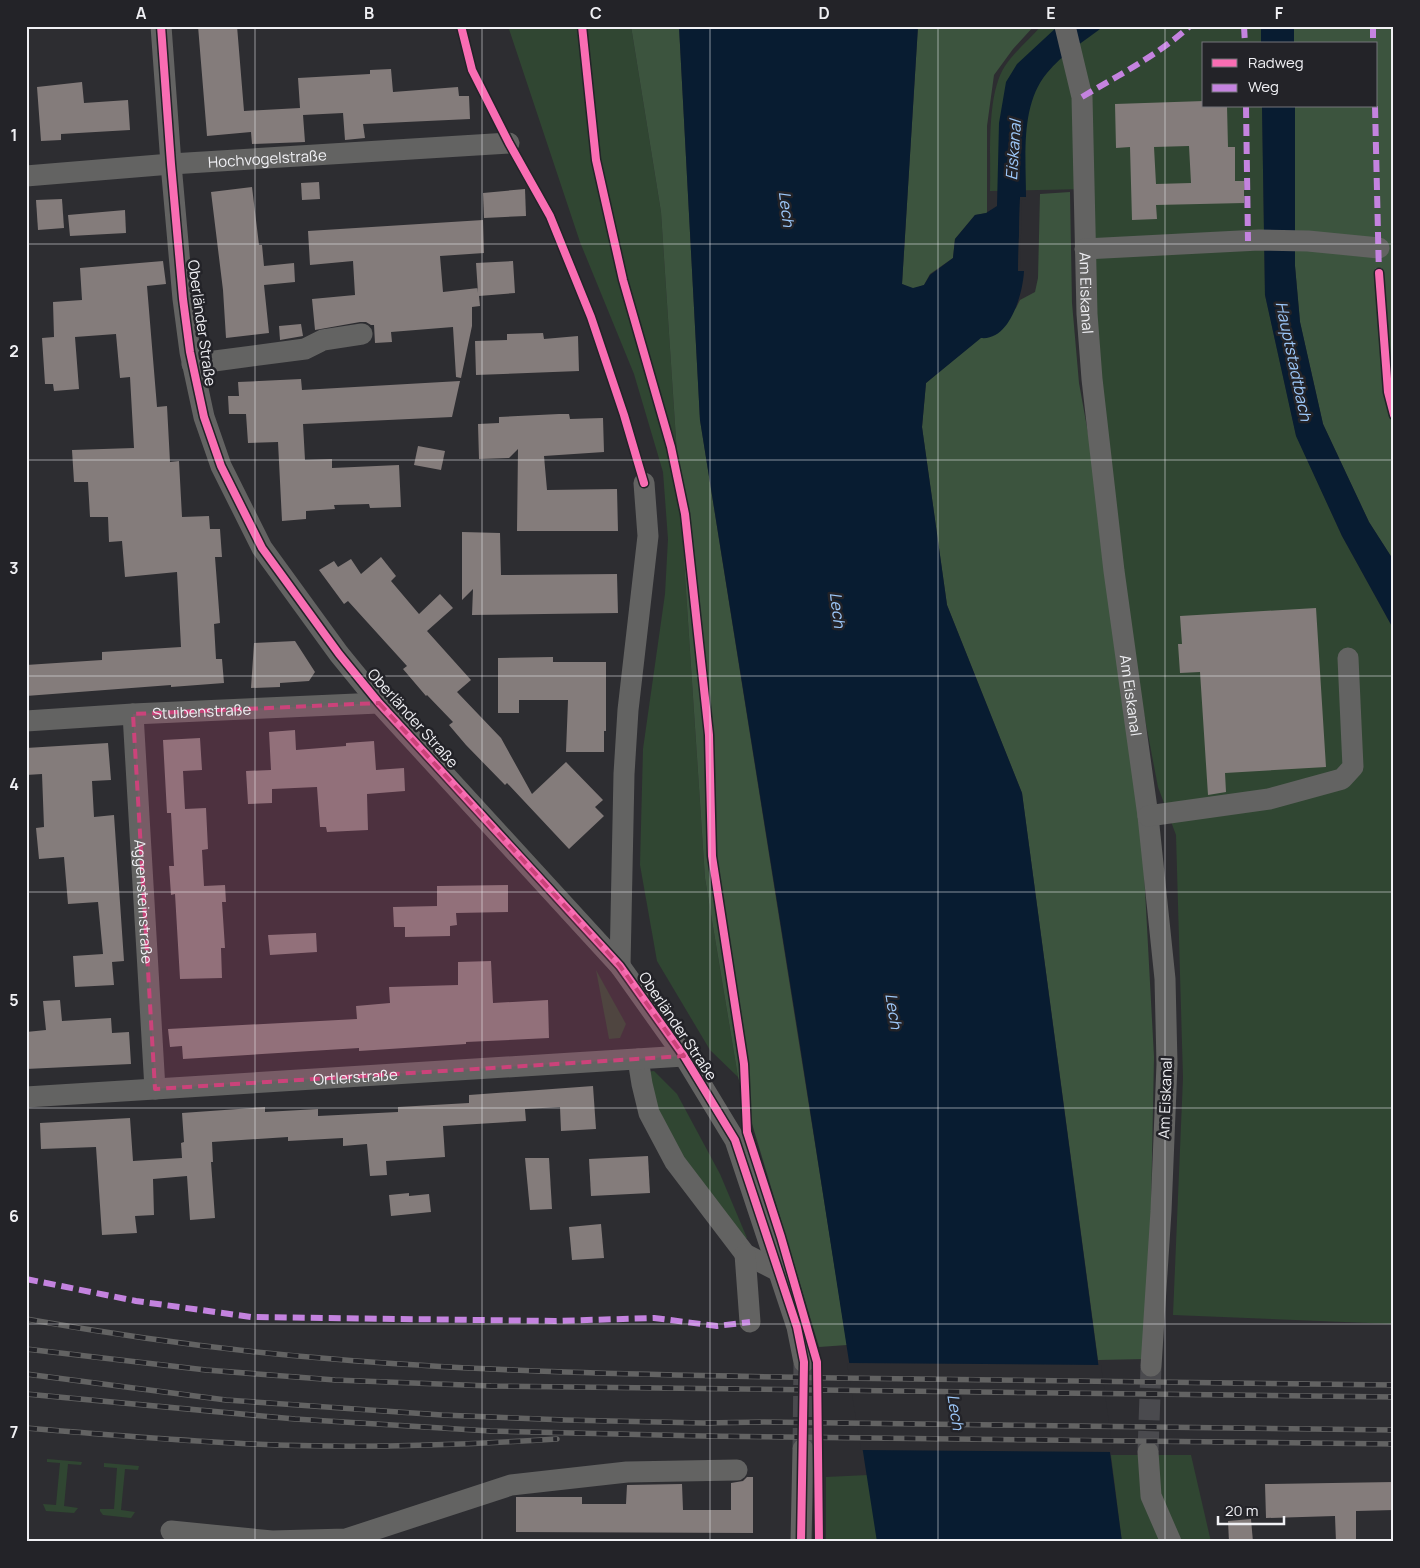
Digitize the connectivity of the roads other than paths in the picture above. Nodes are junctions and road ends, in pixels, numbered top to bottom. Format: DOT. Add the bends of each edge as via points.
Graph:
graph roads {
  1 [pos="161,26"];
  2 [pos="1064,26"];
  3 [pos="509,143"];
  4 [pos="171,164"];
  5 [pos="26,176"];
  6 [pos="1379,248"];
  7 [pos="1085,249"];
  8 [pos="362,334"];
  9 [pos="192,364"];
  10 [pos="644,483"];
  11 [pos="1348,658"];
  12 [pos="379,703"];
  13 [pos="133,714"];
  14 [pos="26,721"];
  15 [pos="1148,816"];
  16 [pos="620,966"];
  17 [pos="684,1056"];
  18 [pos="638,1060"];
  19 [pos="155,1089"];
  20 [pos="26,1097"];
  21 [pos="745,1254"];
  22 [pos="778,1272"];
  23 [pos="750,1322"];
  24 [pos="804,1362"];
  25 [pos="1150,1366"];
  26 [pos="803,1449"];
  27 [pos="1148,1452"];
  28 [pos="737,1470"];
  29 [pos="171,1530"];
  30 [pos="801,1542"];
  31 [pos="1171,1542"];
  1 -- 4 [label="street, Oberländer Straße"];
  2 -- 7 [label="street, Am Eiskanal" via="1082,98"];
  3 -- 4 [label="street, Hochvogelstraße"];
  4 -- 5 [label="street, Hochvogelstraße"];
  4 -- 9 [label="street, Oberländer Straße"];
  6 -- 7 [label="street" via="1259,240"];
  7 -- 15 [label="street, Am Eiskanal" via="1097,431"];
  8 -- 9 [label="street, Oberländer Straße" via="323,340 305,349"];
  9 -- 12 [label="street, Oberländer Straße" via="204,417 221,466 262,548"];
  10 -- 16 [label="street, Oberländer Straße" via="648,536 628,710"];
  11 -- 15 [label="street" via="1353,767 1342,780 1269,798"];
  12 -- 13 [label="street, Stuibenstraße"];
  12 -- 16 [label="street, Oberländer Straße"];
  13 -- 14 [label="street, Stuibenstraße"];
  13 -- 19 [label="street, Aggensteinstraße"];
  15 -- 25 [label="street, Am Eiskanal" via="1165,979 1168,1064"];
  16 -- 17 [label="street, Oberländer Straße"];
  17 -- 18 [label="street, Ortlerstraße"];
  17 -- 22 [label="street, Oberländer Straße" via="735,1140"];
  18 -- 19 [label="street, Ortlerstraße"];
  18 -- 21 [label="street" via="649,1113 675,1162"];
  19 -- 20 [label="street, Ortlerstraße"];
  21 -- 22 [label="street"];
  21 -- 23 [label="street"];
  22 -- 24 [label="street, Oberländer Straße" via="797,1327"];
  26 -- 30 [label="street"];
  27 -- 31 [label="street" via="1151,1496"];
  28 -- 29 [label="street" via="627,1472 511,1485 346,1539 272,1541"];
}
